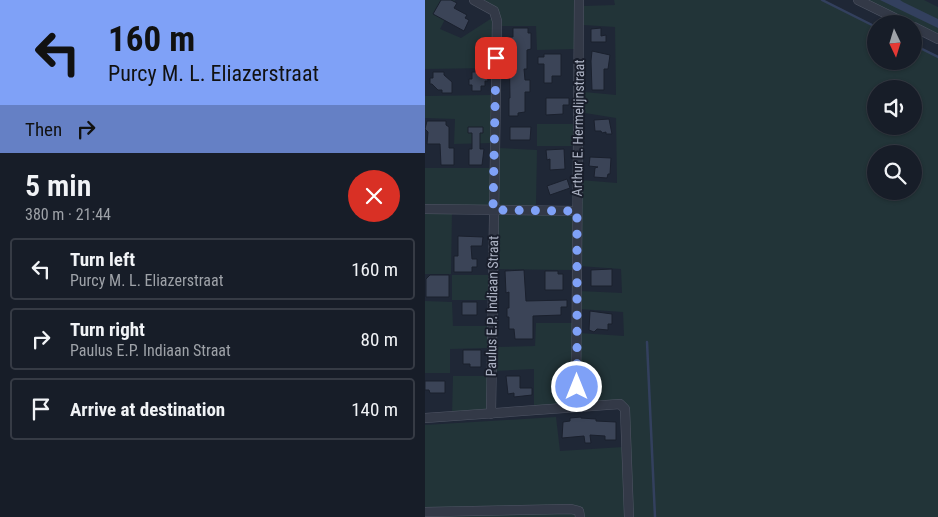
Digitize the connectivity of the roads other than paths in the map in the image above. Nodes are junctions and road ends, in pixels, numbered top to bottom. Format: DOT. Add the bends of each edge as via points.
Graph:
graph roads {
  1 [pos="474,0"];
  2 [pos="579,0"];
  3 [pos="859,0"];
  4 [pos="889,15"];
  5 [pos="923,32"];
  6 [pos="938,39"];
  7 [pos="425,209"];
  8 [pos="493,210"];
  9 [pos="577,211"];
  10 [pos="576,407"];
  11 [pos="491,414"];
  12 [pos="425,418"];
  13 [pos="425,512"];
  14 [pos="579,514"];
  15 [pos="629,517"];
  1 -- 8 [label="street, Paulus E.P. Indiaan Straat" via="494,11 497,21"];
  2 -- 9 [label="street, Arthur E. Hermelijnstraat"];
  3 -- 4 [label="street"];
  5 -- 6 [label="street"];
  7 -- 8 [label="street"];
  8 -- 9 [label="street"];
  8 -- 11 [label="street, Paulus E.P. Indiaan Straat"];
  9 -- 10 [label="street, Arthur E. Hermelijnstraat"];
  10 -- 11 [label="street"];
  10 -- 15 [label="street" via="620,404 625,409"];
  11 -- 12 [label="street"];
  13 -- 14 [label="street" via="571,509"];
}
